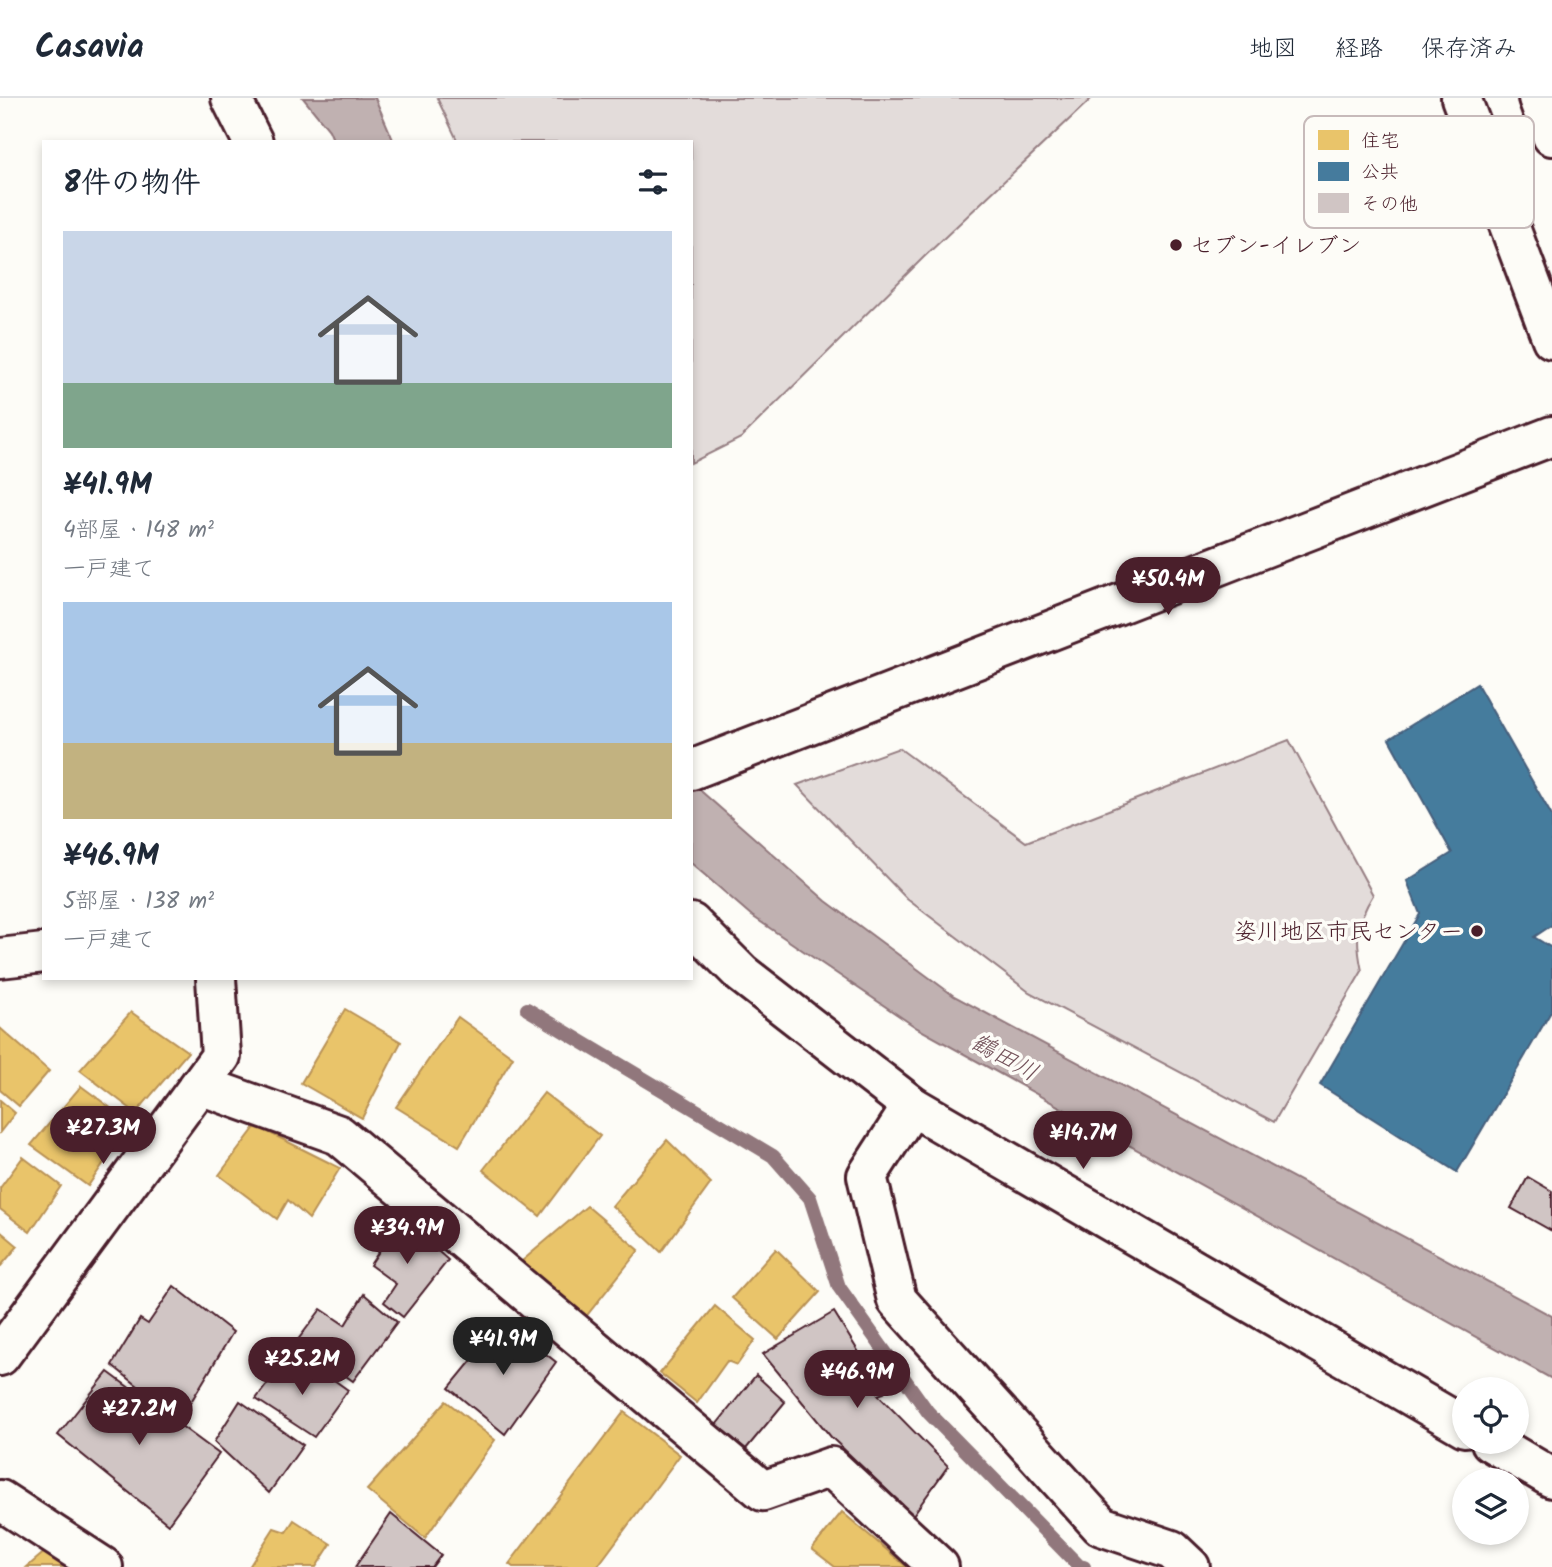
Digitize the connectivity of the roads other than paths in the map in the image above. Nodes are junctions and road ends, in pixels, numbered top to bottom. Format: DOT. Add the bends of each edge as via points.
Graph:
graph roads {
  1 [pos="231,98"];
  2 [pos="1461,98"];
  3 [pos="1538,98"];
  4 [pos="1468,116"];
  5 [pos="1552,136"];
  6 [pos="252,140"];
  7 [pos="1510,228"];
  8 [pos="1552,339"];
  9 [pos="1552,436"];
  10 [pos="693,770"];
  11 [pos="693,925"];
  12 [pos="42,953"];
  13 [pos="0,958"];
  14 [pos="216,980"];
  15 [pos="200,1084"];
  16 [pos="912,1106"];
  17 [pos="0,1356"];
  18 [pos="1452,1419"];
  19 [pos="1511,1454"];
  20 [pos="1552,1478"];
  21 [pos="0,1500"];
  22 [pos="103,1567"];
  23 [pos="939,1567"];
  24 [pos="1190,1567"];
  1 -- 6 [label="street"];
  2 -- 4 [label="street"];
  3 -- 5 [label="street"];
  7 -- 8 [label="street"];
  9 -- 10 [label="street"];
  11 -- 16 [label="street" via="742,974"];
  12 -- 13 [label="street"];
  14 -- 15 [label="street" via="221,1056"];
  15 -- 17 [label="street"];
  15 -- 23 [label="street" via="339,1135 763,1491 831,1467"];
  16 -- 18 [label="street"];
  16 -- 24 [label="street" via="867,1176 897,1300 1101,1525 1172,1550"];
  19 -- 20 [label="street"];
  21 -- 22 [label="street"];
}
